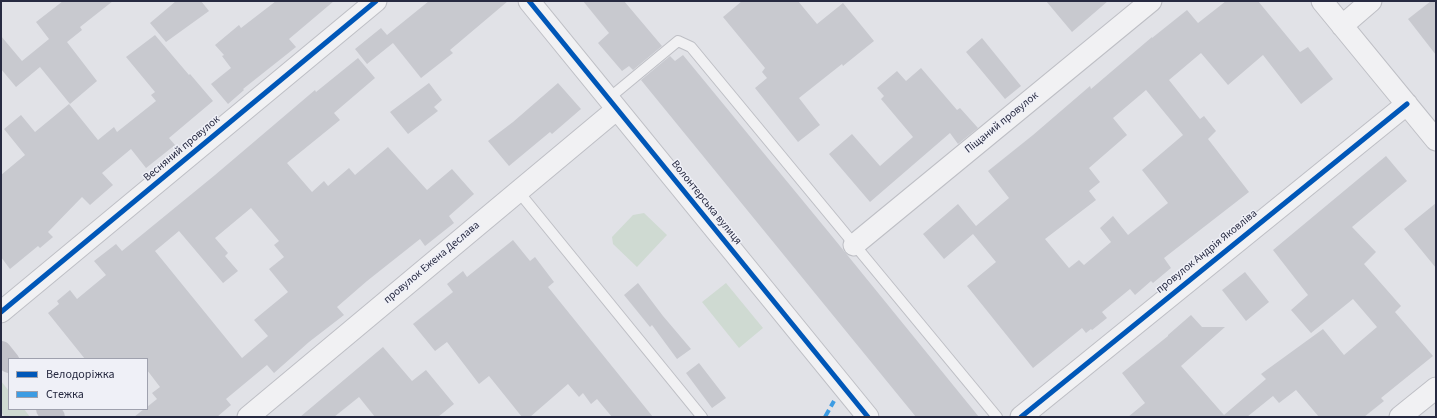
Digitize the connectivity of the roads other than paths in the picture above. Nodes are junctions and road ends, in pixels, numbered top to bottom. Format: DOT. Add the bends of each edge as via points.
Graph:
graph roads {
  1 [pos="376,1"];
  2 [pos="529,1"];
  3 [pos="1151,1"];
  4 [pos="1322,1"];
  5 [pos="1371,1"];
  6 [pos="1342,26"];
  7 [pos="612,104"];
  8 [pos="1406,104"];
  9 [pos="1436,140"];
  10 [pos="518,191"];
  11 [pos="854,245"];
  12 [pos="1,312"];
  13 [pos="1,352"];
  14 [pos="8,361"];
  15 [pos="1436,388"];
  16 [pos="248,417"];
  17 [pos="702,417"];
  18 [pos="868,417"];
  19 [pos="997,417"];
  20 [pos="1020,417"];
  21 [pos="1400,417"];
  1 -- 12 [label="street, Весняний провулок"];
  2 -- 7 [label="street, Волонтерська вулиця"];
  3 -- 11 [label="street, Піщаний провулок"];
  4 -- 6 [label="street"];
  5 -- 6 [label="street"];
  6 -- 8 [label="street"];
  7 -- 10 [label="street, провулок Ежена Деслава"];
  7 -- 11 [label="lane" via="678,41 690,47"];
  7 -- 18 [label="street, Волонтерська вулиця"];
  8 -- 9 [label="street"];
  8 -- 20 [label="street, провулок Андрія Яковліва"];
  10 -- 16 [label="street, провулок Ежена Деслава"];
  10 -- 17 [label="lane"];
  11 -- 19 [label="lane"];
  13 -- 14 [label="main road"];
  15 -- 21 [label="street"];
}
